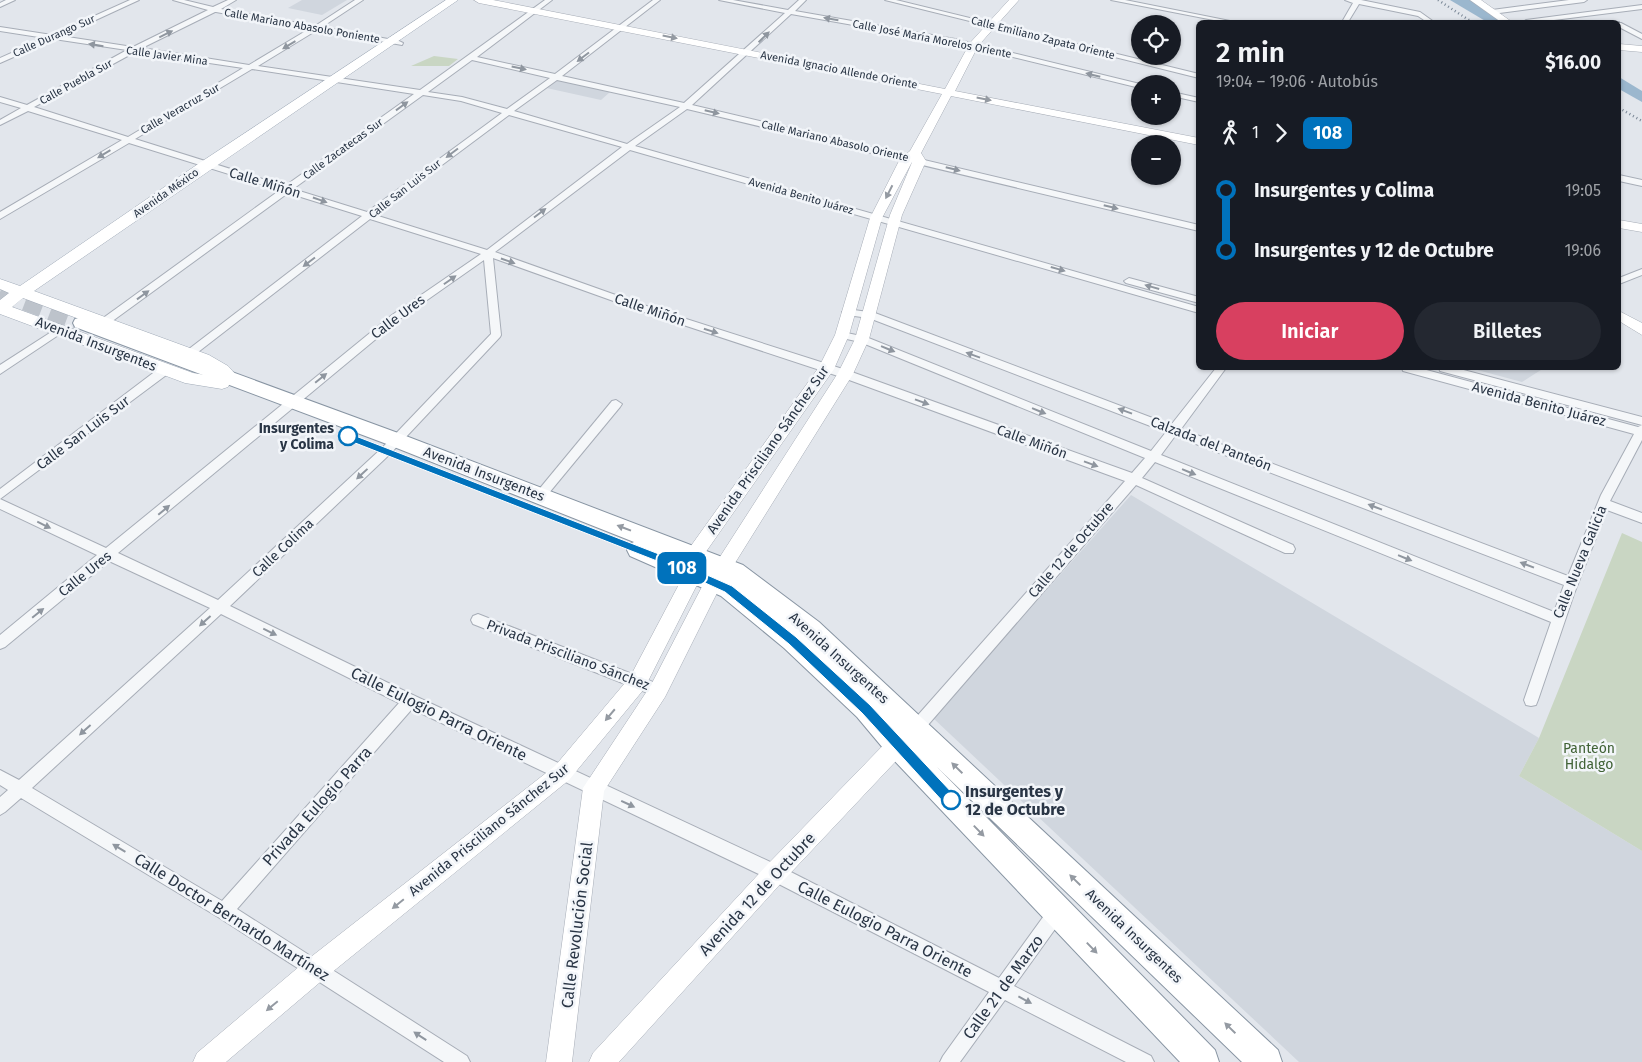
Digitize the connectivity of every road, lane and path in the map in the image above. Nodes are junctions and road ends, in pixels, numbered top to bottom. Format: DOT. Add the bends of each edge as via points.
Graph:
graph roads {
  1 [pos="12,0"];
  2 [pos="136,0"];
  3 [pos="176,0"];
  4 [pos="233,0"];
  5 [pos="360,0"];
  6 [pos="454,0"];
  7 [pos="479,0"];
  8 [pos="549,0"];
  9 [pos="657,0"];
  10 [pos="722,0"];
  11 [pos="803,0"];
  12 [pos="888,0"];
  13 [pos="1014,0"];
  14 [pos="1114,0"];
  15 [pos="1348,0"];
  16 [pos="1476,0"];
  17 [pos="1580,0"];
  18 [pos="1584,0"];
  19 [pos="1358,1"];
  20 [pos="0,5"];
  21 [pos="1642,7"];
  22 [pos="1632,8"];
  23 [pos="214,10"];
  24 [pos="534,11"];
  25 [pos="789,12"];
  26 [pos="1492,12"];
  27 [pos="1598,13"];
  28 [pos="1642,14"];
  29 [pos="1561,18"];
  30 [pos="1607,18"];
  31 [pos="1221,20"];
  32 [pos="1346,20"];
  33 [pos="1428,20"];
  34 [pos="1504,20"];
  35 [pos="1544,20"];
  36 [pos="1566,20"];
  37 [pos="1621,25"];
  38 [pos="990,26"];
  39 [pos="622,27"];
  40 [pos="316,28"];
  41 [pos="0,30"];
  42 [pos="1642,37"];
  43 [pos="48,38"];
  44 [pos="393,43"];
  45 [pos="974,45"];
  46 [pos="1621,47"];
  47 [pos="1642,49"];
  48 [pos="131,51"];
  49 [pos="748,52"];
  50 [pos="471,58"];
  51 [pos="0,61"];
  52 [pos="250,68"];
  53 [pos="1196,75"];
  54 [pos="557,76"];
  55 [pos="334,81"];
  56 [pos="1131,84"];
  57 [pos="424,90"];
  58 [pos="950,92"];
  59 [pos="1181,96"];
  60 [pos="0,99"];
  61 [pos="1196,99"];
  62 [pos="686,106"];
  63 [pos="28,109"];
  64 [pos="509,110"];
  65 [pos="0,123"];
  66 [pos="128,140"];
  67 [pos="1196,141"];
  68 [pos="633,144"];
  69 [pos="914,157"];
  70 [pos="206,165"];
  71 [pos="1621,175"];
  72 [pos="1621,178"];
  73 [pos="1628,180"];
  74 [pos="1642,183"];
  75 [pos="287,190"];
  76 [pos="878,215"];
  77 [pos="0,216"];
  78 [pos="368,217"];
  79 [pos="895,219"];
  80 [pos="1621,224"];
  81 [pos="1196,227"];
  82 [pos="1642,228"];
  83 [pos="488,254"];
  84 [pos="1642,272"];
  85 [pos="1621,280"];
  86 [pos="0,284"];
  87 [pos="22,292"];
  88 [pos="1196,299"];
  89 [pos="0,307"];
  90 [pos="1196,309"];
  91 [pos="848,312"];
  92 [pos="868,315"];
  93 [pos="1621,316"];
  94 [pos="103,323"];
  95 [pos="68,324"];
  96 [pos="1642,330"];
  97 [pos="842,335"];
  98 [pos="862,339"];
  99 [pos="190,354"];
  100 [pos="826,369"];
  101 [pos="0,370"];
  102 [pos="165,370"];
  103 [pos="1219,370"];
  104 [pos="1414,370"];
  105 [pos="1451,370"];
  106 [pos="845,374"];
  107 [pos="225,380"];
  108 [pos="616,404"];
  109 [pos="288,405"];
  110 [pos="1642,422"];
  111 [pos="1174,430"];
  112 [pos="1642,431"];
  113 [pos="391,446"];
  114 [pos="1153,457"];
  115 [pos="1134,479"];
  116 [pos="0,495"];
  117 [pos="540,496"];
  118 [pos="0,504"];
  119 [pos="1604,504"];
  120 [pos="1642,518"];
  121 [pos="1289,549"];
  122 [pos="108,556"];
  123 [pos="706,569"];
  124 [pos="1572,583"];
  125 [pos="220,607"];
  126 [pos="1557,619"];
  127 [pos="478,620"];
  128 [pos="0,643"];
  129 [pos="637,683"];
  130 [pos="658,691"];
  131 [pos="1531,700"];
  132 [pos="410,701"];
  133 [pos="906,736"];
  134 [pos="562,773"];
  135 [pos="0,776"];
  136 [pos="594,788"];
  137 [pos="20,789"];
  138 [pos="0,807"];
  139 [pos="775,873"];
  140 [pos="224,910"];
  141 [pos="1057,912"];
  142 [pos="316,969"];
  143 [pos="1003,988"];
  144 [pos="206,1062"];
  145 [pos="461,1062"];
  146 [pos="559,1062"];
  147 [pos="602,1062"];
  148 [pos="949,1062"];
  149 [pos="1145,1062"];
  150 [pos="1203,1062"];
  151 [pos="1266,1062"];
  1 -- 20 [label="street"];
  2 -- 43 [label="street, Calle Durango Sur"];
  3 -- 23 [label="street, Calle Mariano Abasolo Poniente"];
  4 -- 23 [label="street, Calle Puebla Sur"];
  5 -- 40 [label="street, Calle Veracruz Sur"];
  6 -- 44 [label="main road, Avenida México"];
  7 -- 24 [label="main road, Avenida Ignacio Allende Oriente"];
  8 -- 24 [label="street, Calle Zacatecas Sur"];
  9 -- 39 [label="street, Calle San Luis Sur"];
  10 -- 25 [label="street, Calle José María Morelos Oriente"];
  11 -- 25 [label="street, Calle Ures"];
  12 -- 38 [label="street, Calle Emiliano Zapata Oriente"];
  13 -- 38 [label="main road, Avenida Prisciliano Sánchez Sur"];
  14 -- 31 [label="street"];
  15 -- 19 [label="street"];
  16 -- 26 [label="main road"];
  17 -- 18 [label="street"];
  17 -- 26 [label="street"];
  19 -- 32 [label="street"];
  19 -- 33 [label="street" via="1420,14"];
  21 -- 22 [label="street"];
  22 -- 27 [label="street"];
  22 -- 28 [label="street"];
  23 -- 40 [label="street, Calle Mariano Abasolo Poniente"];
  48 -- 23 [label="street, Calle Puebla Sur, one-way"];
  24 -- 39 [label="main road, Avenida Ignacio Allende Oriente"];
  24 -- 50 [label="street, Calle Zacatecas Sur"];
  45 -- 25 [label="street, Calle José María Morelos Oriente, one-way"];
  49 -- 25 [label="street, Calle Ures, one-way"];
  26 -- 34 [label="main road"];
  27 -- 29 [label="street"];
  27 -- 30 [label="street"];
  29 -- 35 [label="street"];
  29 -- 36 [label="street"];
  37 -- 42 [label="street"];
  38 -- 45 [label="main road, Avenida Prisciliano Sánchez Sur"];
  38 -- 53 [label="street, Calle Emiliano Zapata Oriente"];
  39 -- 49 [label="main road, Avenida Ignacio Allende Oriente, one-way"];
  39 -- 54 [label="street, Calle San Luis Sur, one-way"];
  40 -- 44 [label="street, Calle Mariano Abasolo Poniente"];
  40 -- 52 [label="street, Calle Veracruz Sur, one-way"];
  41 -- 43 [label="street, Calle Javier Mina"];
  48 -- 43 [label="street, Calle Javier Mina, one-way"];
  43 -- 51 [label="street, Calle Durango Sur"];
  44 -- 55 [label="main road, Avenida México"];
  56 -- 45 [label="street, Calle José María Morelos Oriente, one-way"];
  45 -- 58 [label="main road, Avenida Prisciliano Sánchez Sur"];
  46 -- 47 [label="main road"];
  48 -- 52 [label="street, Calle Javier Mina"];
  48 -- 63 [label="street, Calle Puebla Sur"];
  49 -- 58 [label="main road, Avenida Ignacio Allende Oriente"];
  49 -- 62 [label="street, Calle Ures"];
  50 -- 54 [label="street, Calle Mariano Abasolo Oriente, one-way"];
  50 -- 57 [label="street, Calle Zacatecas Sur"];
  52 -- 55 [label="street, Calle Javier Mina"];
  52 -- 66 [label="street, Calle Veracruz Sur"];
  54 -- 62 [label="street, Calle Mariano Abasolo Oriente"];
  54 -- 64 [label="street, Calle San Luis Sur"];
  55 -- 57 [label="street, Calle Javier Mina"];
  55 -- 70 [label="main road, Avenida México"];
  57 -- 64 [label="street, Avenida Benito Juárez"];
  57 -- 64 [label="street, Avenida Benito Juárez" via="466,94"];
  75 -- 57 [label="street, Calle Zacatecas Sur, one-way"];
  58 -- 67 [label="main road, Avenida Ignacio Allende Oriente, one-way"];
  58 -- 69 [label="main road, Avenida Prisciliano Sánchez Sur"];
  59 -- 61 [label="street"];
  60 -- 63 [label="street, Calle Miñón"];
  62 -- 68 [label="street, Calle Ures"];
  62 -- 69 [label="street, Calle Mariano Abasolo Oriente, one-way"];
  63 -- 65 [label="street, Calle Puebla Sur"];
  63 -- 66 [label="street, Calle Miñón"];
  64 -- 68 [label="street, Avenida Benito Juárez"];
  64 -- 78 [label="street, Calle San Luis Sur, one-way"];
  66 -- 70 [label="street, Calle Miñón"];
  66 -- 77 [label="street, Calle Veracruz Sur, one-way"];
  68 -- 76 [label="street, Avenida Benito Juárez"];
  83 -- 68 [label="street, Calle Ures, one-way"];
  69 -- 76 [label="main road, Avenida Prisciliano Sánchez Sur, one-way"];
  69 -- 79 [label="main road, Avenida Prisciliano Sánchez Sur"];
  69 -- 81 [label="street, Calle Mariano Abasolo Oriente, one-way"];
  70 -- 75 [label="street, Calle Miñón"];
  70 -- 87 [label="main road, Avenida México"];
  71 -- 73 [label="street"];
  72 -- 73 [label="street"];
  73 -- 74 [label="street"];
  75 -- 78 [label="street, Calle Miñón, one-way"];
  94 -- 75 [label="street, Calle Zacatecas Sur, one-way"];
  76 -- 79 [label="street, Avenida Benito Juárez"];
  76 -- 91 [label="main road, Avenida Prisciliano Sánchez Sur"];
  78 -- 83 [label="street, Calle Miñón"];
  78 -- 99 [label="street, Calle San Luis Sur, one-way"];
  88 -- 79 [label="street, Avenida Benito Juárez, one-way"];
  79 -- 90 [label="street, Avenida Benito Juárez, one-way"];
  79 -- 92 [label="main road, Avenida Prisciliano Sánchez Sur"];
  80 -- 82 [label="main road"];
  83 -- 100 [label="street, Calle Miñón, one-way"];
  109 -- 83 [label="street, Calle Ures, one-way" via="396,317"];
  83 -- 113 [label="street, Calle Colima" via="496,335"];
  84 -- 85 [label="street"];
  86 -- 87 [label="main road"];
  87 -- 89 [label="main road, Avenida México"];
  87 -- 95 [label="main road" via="62,306"];
  89 -- 95 [label="main road, Avenida Insurgentes"];
  91 -- 92 [label="street, Calzada del Panteón"];
  91 -- 97 [label="main road, Avenida Prisciliano Sánchez Sur"];
  92 -- 98 [label="main road, Avenida Prisciliano Sánchez Sur"];
  111 -- 92 [label="street, Calzada del Panteón, one-way"];
  93 -- 96 [label="main road"];
  94 -- 95 [label="main road, Avenida Insurgentes"];
  94 -- 99 [label="main road, Avenida Insurgentes"];
  95 -- 101 [label="street"];
  95 -- 102 [label="main road, Avenida Insurgentes"];
  95 -- 107 [label="highway, Avenida Insurgentes"];
  97 -- 98 [label="street"];
  97 -- 100 [label="main road, Avenida Prisciliano Sánchez Sur"];
  98 -- 106 [label="main road, Avenida Prisciliano Sánchez Sur"];
  98 -- 114 [label="street, one-way"];
  99 -- 107 [label="main road, Avenida Insurgentes" via="213,365"];
  100 -- 106 [label="street, Calle Miñón"];
  100 -- 123 [label="main road, Avenida Prisciliano Sánchez Sur"];
  102 -- 107 [label="main road, Avenida Insurgentes" via="191,379"];
  102 -- 116 [label="street, Calle San Luis Sur"];
  103 -- 111 [label="street, Calle 12 de Octubre"];
  104 -- 112 [label="street, Avenida Benito Juárez"];
  105 -- 110 [label="street, Avenida Benito Juárez"];
  106 -- 115 [label="street, Calle Miñón, one-way"];
  106 -- 123 [label="main road, Avenida Prisciliano Sánchez Sur"];
  107 -- 109 [label="highway, Avenida Insurgentes"];
  108 -- 117 [label="street"];
  109 -- 113 [label="highway, Avenida Insurgentes"];
  122 -- 109 [label="street, Calle Ures, one-way"];
  111 -- 114 [label="street, Calle 12 de Octubre"];
  124 -- 111 [label="street, Calzada del Panteón, one-way"];
  112 -- 119 [label="street, Calle Nueva Galicia"];
  113 -- 117 [label="highway, Avenida Insurgentes"];
  113 -- 123 [label="highway, Avenida Insurgentes" via="660,558"];
  113 -- 125 [label="street, Calle Colima, one-way"];
  114 -- 115 [label="street, Calle 12 de Octubre"];
  114 -- 126 [label="street, one-way"];
  115 -- 121 [label="street, Calle Miñón"];
  115 -- 133 [label="street, Calle 12 de Octubre"];
  123 -- 117 [label="highway, Avenida Insurgentes, one-way"];
  118 -- 122 [label="street, Calle Eulogio Parra Oriente, one-way"];
  119 -- 120 [label="street"];
  119 -- 124 [label="street, Calle Nueva Galicia"];
  122 -- 125 [label="street, Calle Eulogio Parra Oriente"];
  128 -- 122 [label="street, Calle Ures, one-way"];
  123 -- 129 [label="main road, Avenida Prisciliano Sánchez Sur"];
  123 -- 130 [label="main road, Avenida Prisciliano Sánchez Sur"];
  123 -- 133 [label="highway, Avenida Insurgentes" via="793,640 866,709"];
  124 -- 126 [label="street, Calle Nueva Galicia"];
  125 -- 132 [label="street, Calle Eulogio Parra Oriente, one-way"];
  125 -- 137 [label="street, Calle Colima, one-way"];
  126 -- 131 [label="street, Calle Nueva Galicia"];
  127 -- 129 [label="street, Privada Prisciliano Sánchez"];
  129 -- 130 [label="street, Privada Prisciliano Sánchez"];
  129 -- 134 [label="main road, Avenida Prisciliano Sánchez Sur, one-way"];
  130 -- 136 [label="main road, Avenida Prisciliano Sánchez Sur"];
  132 -- 134 [label="street, Calle Eulogio Parra Oriente"];
  132 -- 140 [label="street, Privada Eulogio Parra"];
  133 -- 139 [label="main road, Avenida 12 de Octubre"];
  133 -- 141 [label="highway, Avenida Insurgentes, one-way"];
  151 -- 133 [label="highway, Avenida Insurgentes, one-way"];
  134 -- 136 [label="street, Calle Eulogio Parra Oriente"];
  134 -- 142 [label="main road, Avenida Prisciliano Sánchez Sur, one-way"];
  135 -- 137 [label="street, Calle Doctor Bernardo Martínez"];
  136 -- 139 [label="street, Calle Eulogio Parra Oriente, one-way"];
  136 -- 146 [label="main road, Calle Revolución Social"];
  137 -- 138 [label="street, Calle Colima"];
  140 -- 137 [label="street, Calle Doctor Bernardo Martínez, one-way"];
  139 -- 143 [label="street, Calle Eulogio Parra Oriente"];
  139 -- 147 [label="main road, Avenida 12 de Octubre"];
  140 -- 142 [label="street, Calle Doctor Bernardo Martínez"];
  141 -- 143 [label="street, Calle 21 de Marzo"];
  141 -- 150 [label="highway, Avenida Insurgentes, one-way"];
  142 -- 144 [label="main road, Avenida Prisciliano Sánchez Sur, one-way"];
  145 -- 142 [label="street, Calle Doctor Bernardo Martínez, one-way"];
  143 -- 148 [label="street, Calle 21 de Marzo"];
  143 -- 149 [label="street, Calle Eulogio Parra Oriente, one-way"];
}
